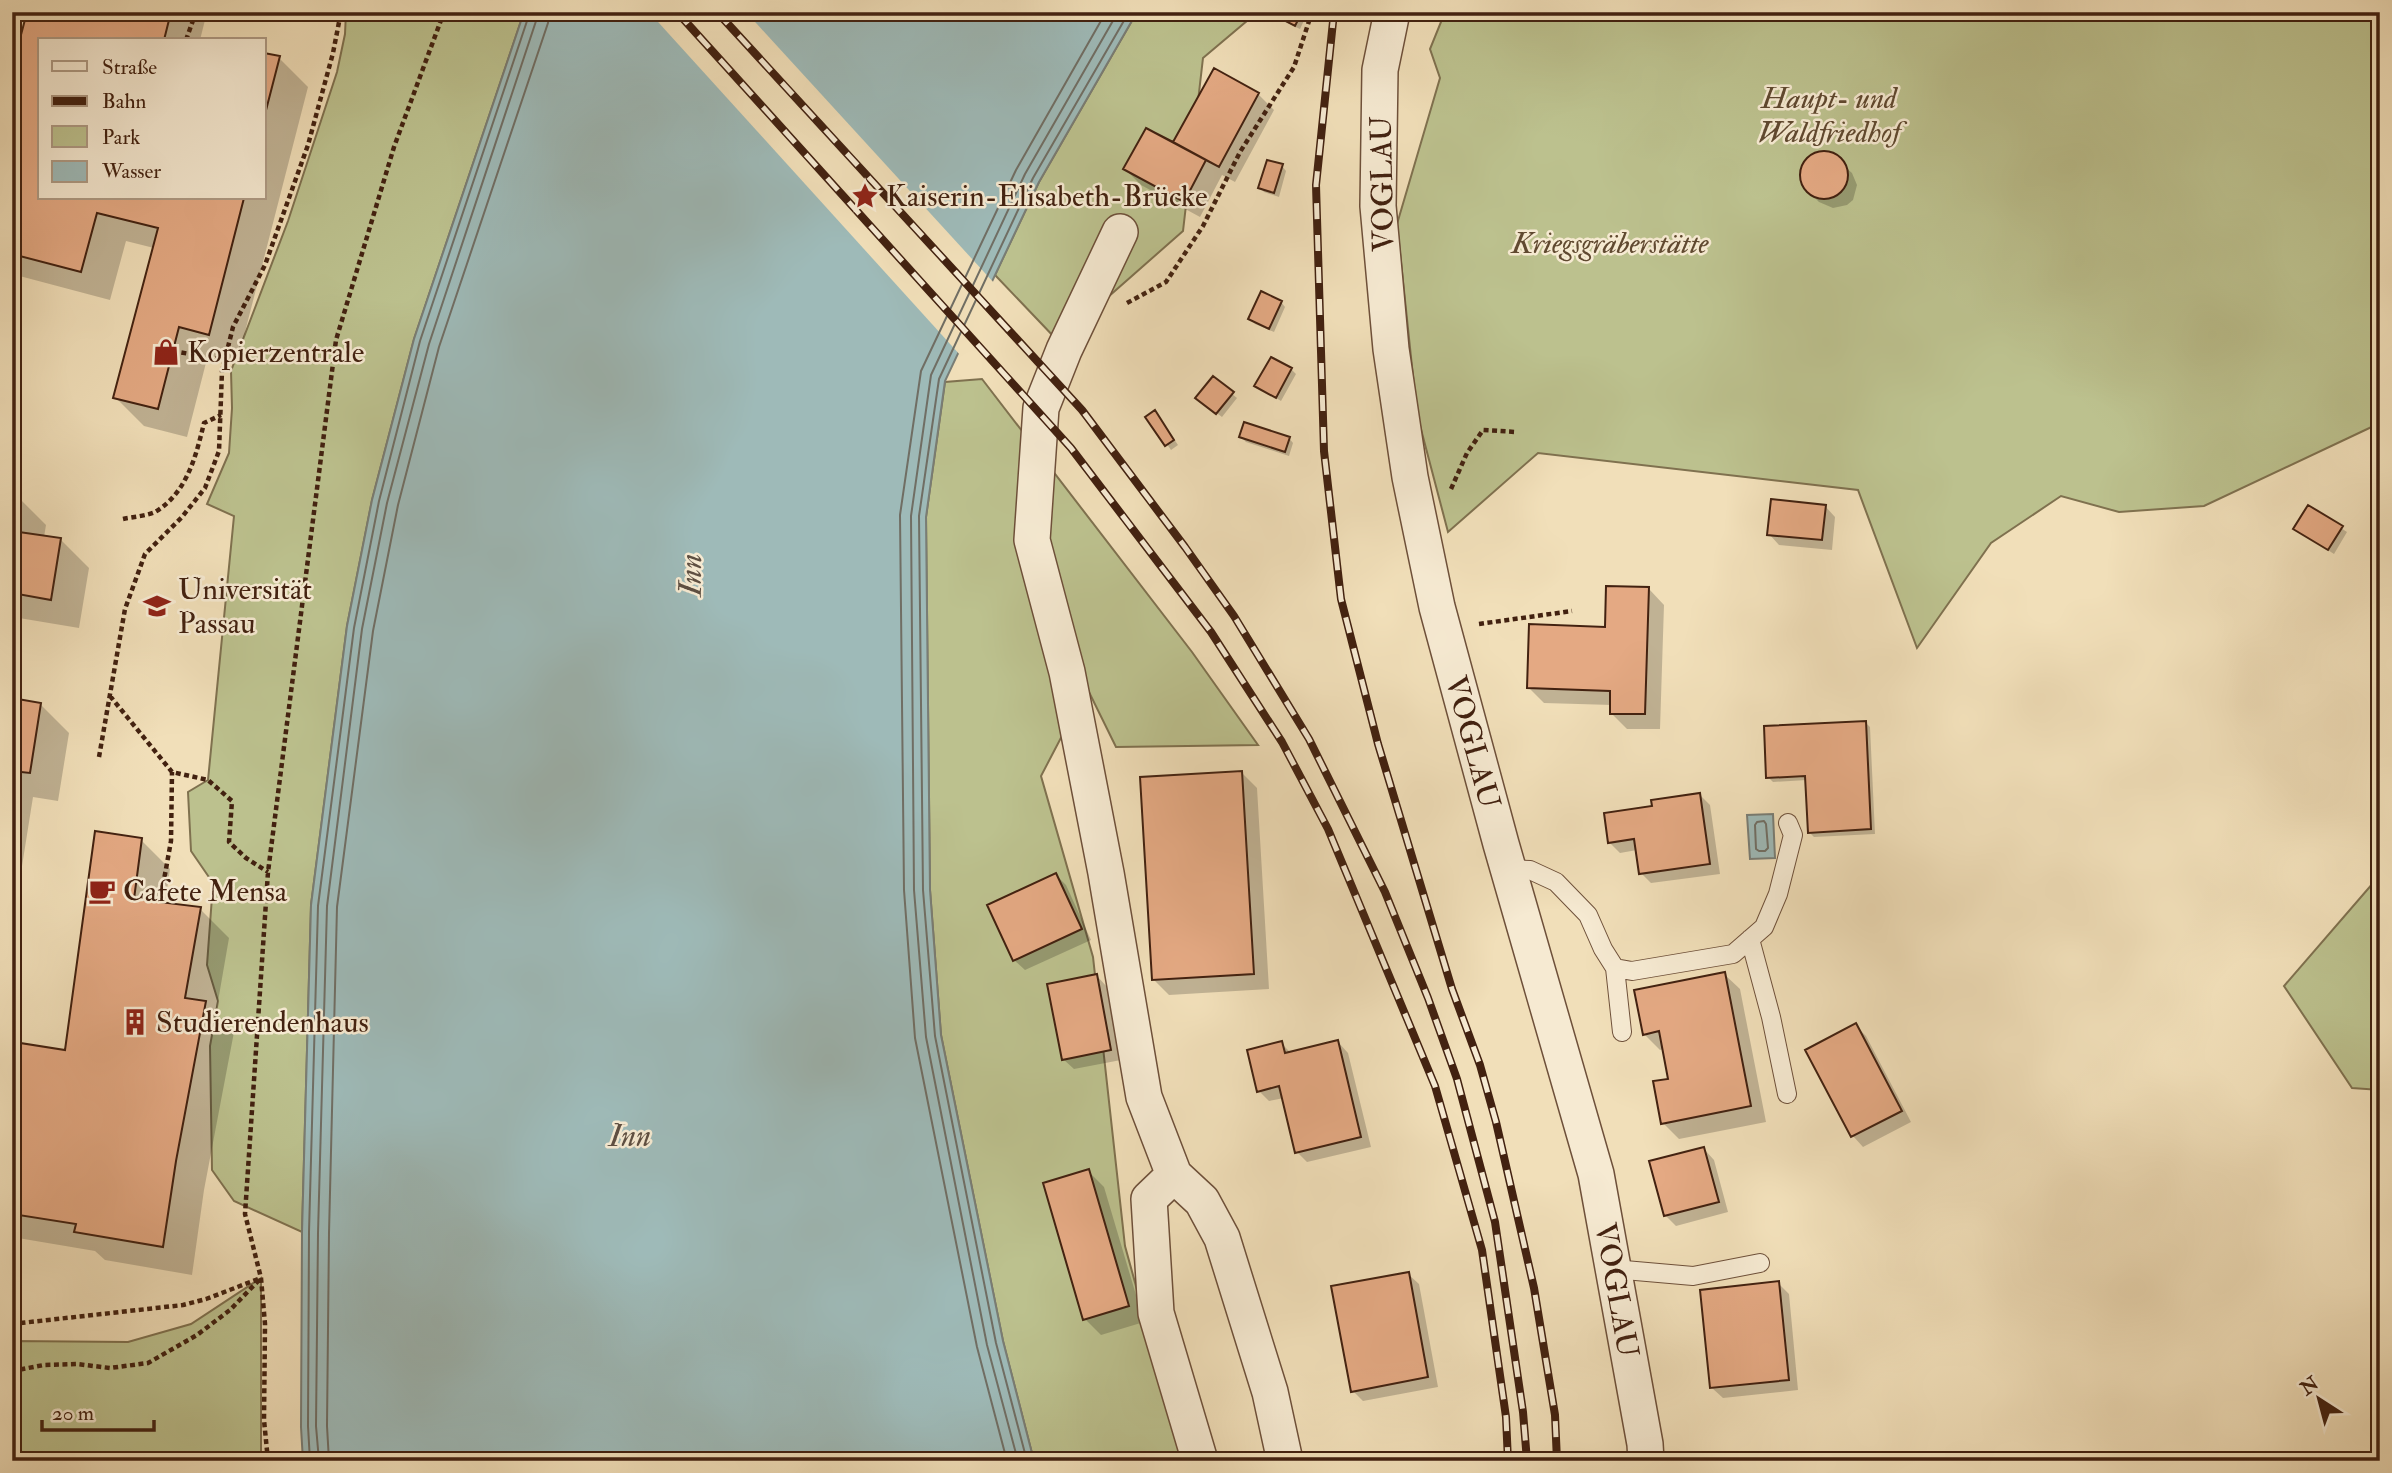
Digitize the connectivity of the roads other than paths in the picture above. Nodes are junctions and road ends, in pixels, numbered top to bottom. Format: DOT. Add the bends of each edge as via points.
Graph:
graph roads {
  1 [pos="1392,12"];
  2 [pos="1120,232"];
  3 [pos="1788,823"];
  4 [pos="1508,869"];
  5 [pos="1750,939"];
  6 [pos="1615,968"];
  7 [pos="1622,1032"];
  8 [pos="1787,1094"];
  9 [pos="1174,1175"];
  10 [pos="1760,1263"];
  11 [pos="1613,1269"];
  12 [pos="1200,1461"];
  13 [pos="1285,1461"];
  14 [pos="1646,1461"];
  1 -- 4 [label="street, VOGLAU" via="1380,70 1378,206 1395,375 1410,477 1443,629"];
  2 -- 9 [label="street" via="1041,408 1032,540 1067,672 1144,1097"];
  3 -- 5 [label="lane" via="1793,835 1778,894 1764,927"];
  4 -- 6 [label="lane" via="1530,870 1556,882 1588,915"];
  4 -- 11 [label="street, VOGLAU" via="1596,1174"];
  5 -- 6 [label="lane" via="1732,954 1632,971"];
  5 -- 8 [label="lane"];
  6 -- 7 [label="lane"];
  9 -- 12 [label="street" via="1149,1199 1156,1313"];
  9 -- 13 [label="street" via="1202,1200 1222,1238 1270,1392"];
  10 -- 11 [label="lane" via="1693,1276"];
  11 -- 14 [label="street, VOGLAU"];
}
